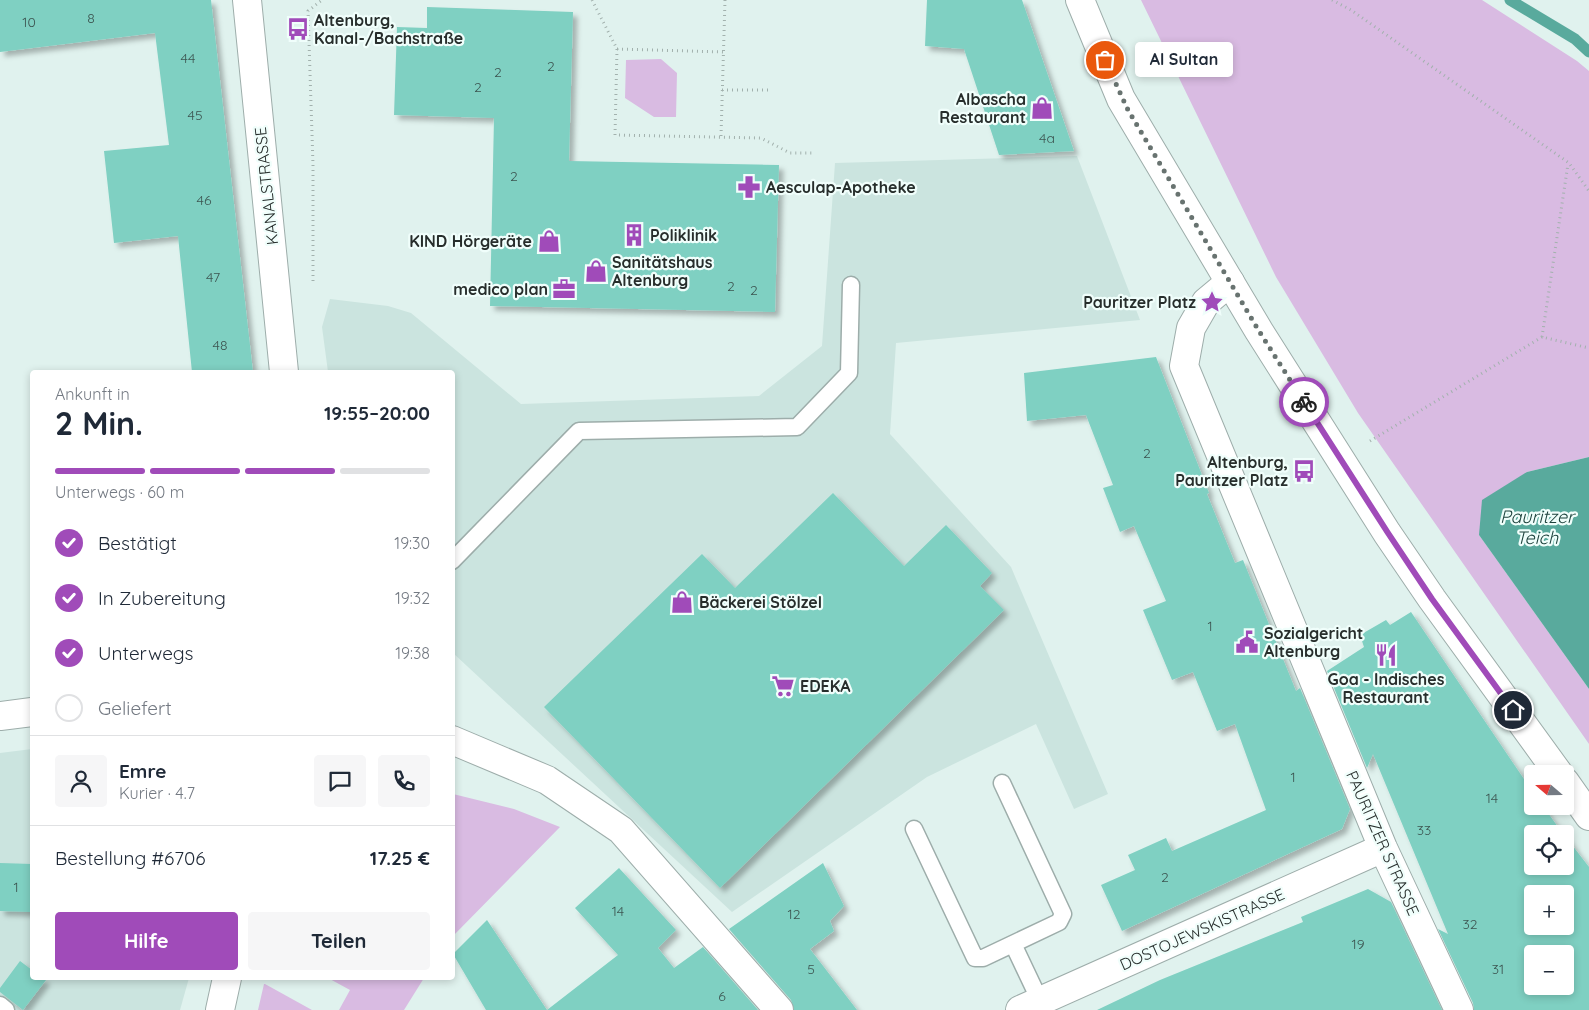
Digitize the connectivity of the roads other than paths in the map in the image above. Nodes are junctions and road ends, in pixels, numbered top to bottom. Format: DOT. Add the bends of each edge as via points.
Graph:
graph roads {
  1 [pos="247,0"];
  2 [pos="1080,0"];
  3 [pos="1230,282"];
  4 [pos="851,286"];
  5 [pos="284,370"];
  6 [pos="455,558"];
  7 [pos="30,712"];
  8 [pos="0,716"];
  9 [pos="455,741"];
  10 [pos="1552,765"];
  11 [pos="1002,783"];
  12 [pos="1574,795"];
  13 [pos="1589,816"];
  14 [pos="914,829"];
  15 [pos="1383,848"];
  16 [pos="1013,944"];
  17 [pos="227,980"];
  18 [pos="0,1005"];
  19 [pos="1030,1006"];
  20 [pos="6,1010"];
  21 [pos="220,1010"];
  22 [pos="779,1010"];
  23 [pos="1459,1010"];
  1 -- 5 [label="street, KANALSTRASSE"];
  2 -- 3 [label="street" via="1121,99"];
  3 -- 10 [label="street" via="1432,599"];
  3 -- 15 [label="street, PAURITZER STRASSE" via="1206,302 1191,328 1184,366"];
  4 -- 6 [label="lane" via="849,373 798,427 578,431"];
  7 -- 8 [label="street"];
  9 -- 22 [label="street" via="547,780 621,830"];
  11 -- 16 [label="lane" via="1064,914 1059,922"];
  12 -- 13 [label="street"];
  14 -- 16 [label="lane" via="975,958 983,958"];
  15 -- 19 [label="street, DOSTOJEWSKISTRASSE"];
  15 -- 23 [label="street, PAURITZER STRASSE"];
  16 -- 19 [label="lane"];
  17 -- 21 [label="street"];
  18 -- 20 [label="lane"];
}
